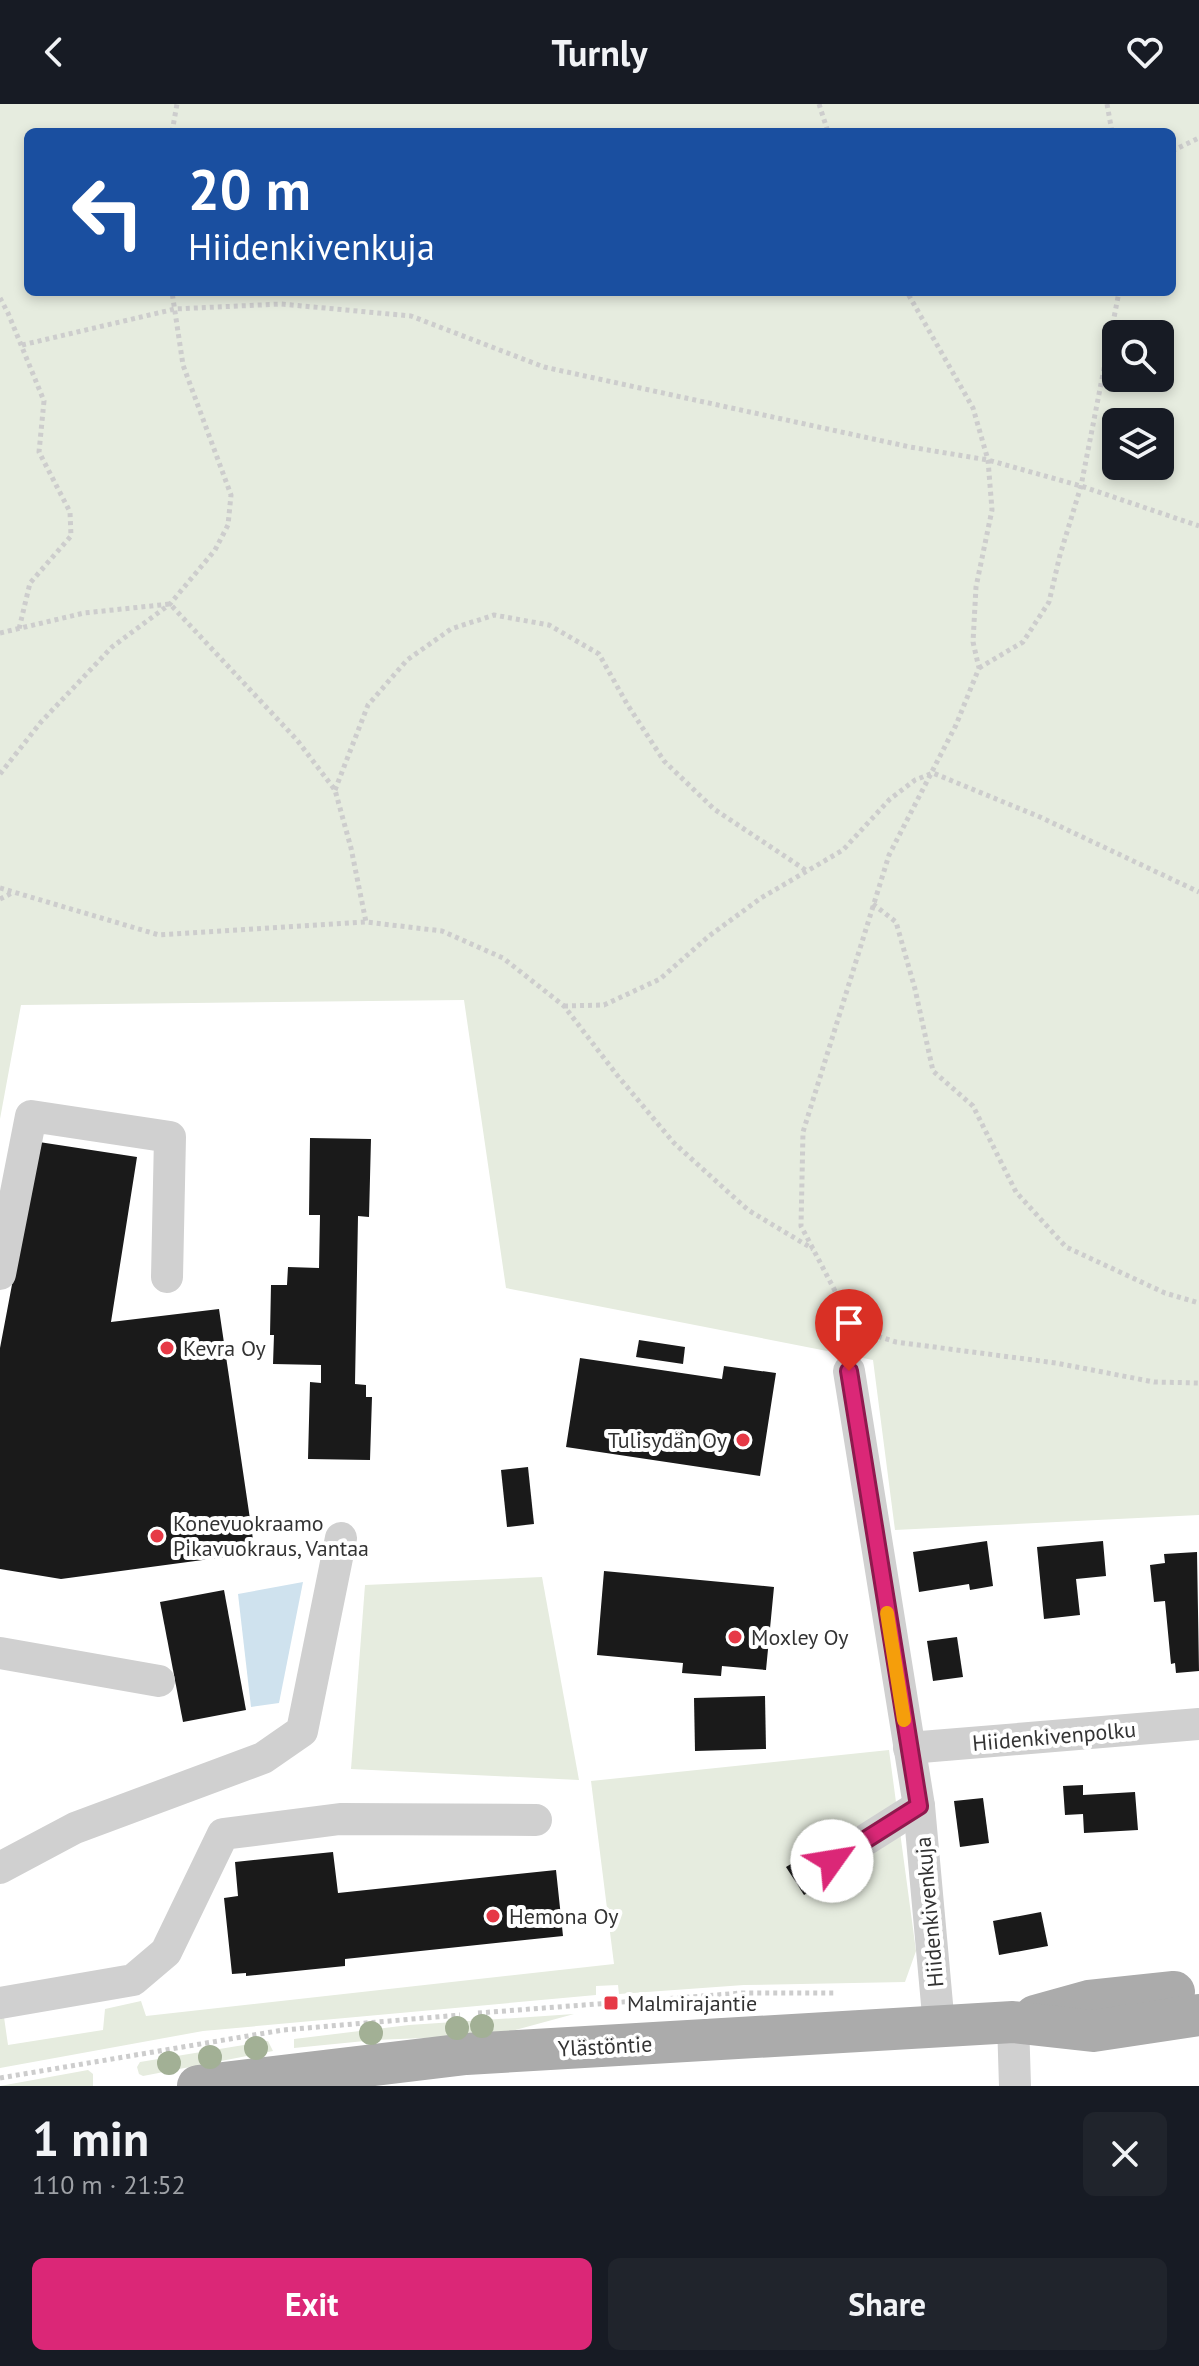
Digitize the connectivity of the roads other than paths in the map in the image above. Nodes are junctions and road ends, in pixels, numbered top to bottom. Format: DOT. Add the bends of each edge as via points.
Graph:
graph roads {
  1 [pos="0,1274"];
  2 [pos="167,1277"];
  3 [pos="849,1371"];
  4 [pos="341,1538"];
  5 [pos="0,1653"];
  6 [pos="159,1681"];
  7 [pos="1199,1724"];
  8 [pos="909,1748"];
  9 [pos="919,1806"];
  10 [pos="536,1820"];
  11 [pos="832,1861"];
  12 [pos="0,1868"];
  13 [pos="1199,1991"];
  14 [pos="0,2003"];
  15 [pos="1199,2015"];
  16 [pos="1013,2022"];
  17 [pos="939,2026"];
  18 [pos="214,2085"];
  19 [pos="1015,2086"];
  1 -- 2 [label="street" via="31,1116 170,1137"];
  3 -- 8 [label="street, Hiidenkivenkuja"];
  4 -- 12 [label="street" via="302,1731 263,1758 75,1828"];
  5 -- 6 [label="street"];
  7 -- 8 [label="street, Hiidenkivenpolku"];
  8 -- 9 [label="street, Hiidenkivenkuja"];
  9 -- 11 [label="street"];
  9 -- 17 [label="street, Hiidenkivenkuja"];
  10 -- 14 [label="street" via="340,1819 223,1834 166,1952 133,1980"];
  13 -- 16 [label="main road, Ylästöntie" via="1089,2001"];
  15 -- 16 [label="main road, Ylästöntie" via="1093,2031"];
  16 -- 17 [label="main road, Ylästöntie"];
  16 -- 19 [label="street"];
  17 -- 18 [label="main road, Ylästöntie" via="466,2054"];
}
